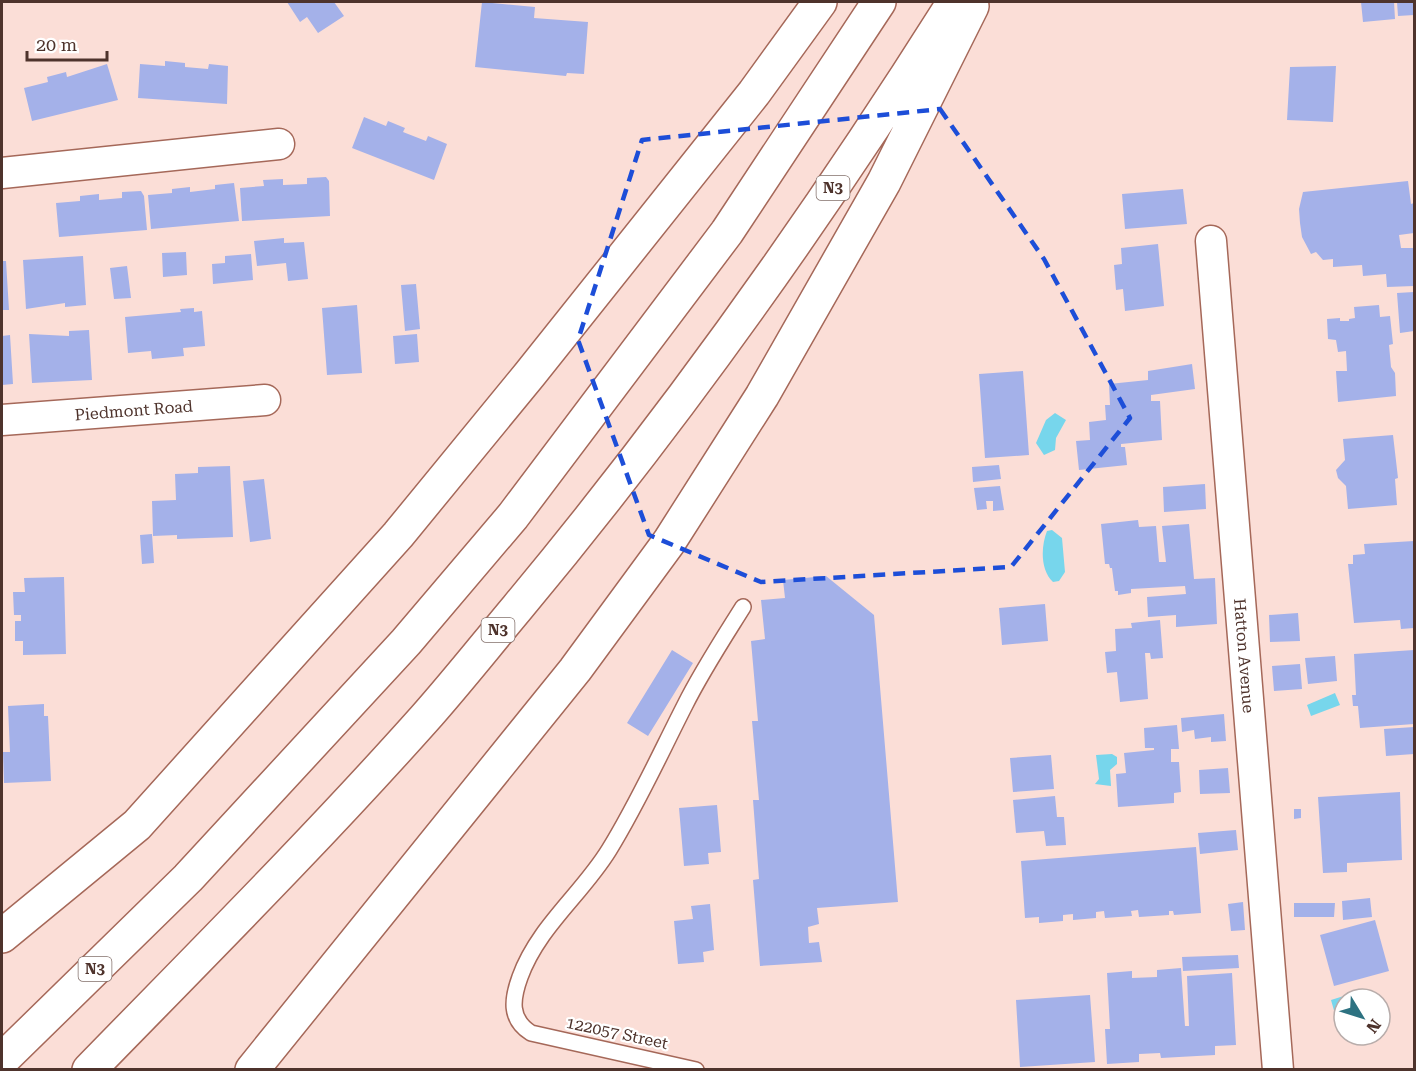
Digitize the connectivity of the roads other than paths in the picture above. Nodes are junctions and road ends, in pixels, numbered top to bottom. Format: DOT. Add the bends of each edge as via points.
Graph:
graph roads {
  1 [pos="820,2"];
  2 [pos="879,2"];
  3 [pos="954,2"];
  4 [pos="974,2"];
  5 [pos="279,144"];
  6 [pos="2,173"];
  7 [pos="1211,241"];
  8 [pos="265,400"];
  9 [pos="2,420"];
  10 [pos="743,607"];
  11 [pos="2,936"];
  12 [pos="2,1060"];
  13 [pos="89,1070"];
  14 [pos="252,1070"];
  15 [pos="696,1070"];
  16 [pos="1278,1070"];
  1 -- 11 [label="highway" via="754,93 398,535 137,825"];
  2 -- 12 [label="highway, N3" via="727,232 513,516 406,642 188,878"];
  3 -- 13 [label="highway, N3" via="868,138 718,352 586,524 418,726 278,877"];
  4 -- 14 [label="highway" via="884,182 762,396 669,542 575,670"];
  5 -- 6 [label="street"];
  7 -- 16 [label="street, Hatton Avenue"];
  8 -- 9 [label="street, Piedmont Road"];
  10 -- 15 [label="lane, 122057 Street" via="685,704 642,795 608,853 545,931 528,959 514,997 517,1020 531,1033"];
}
